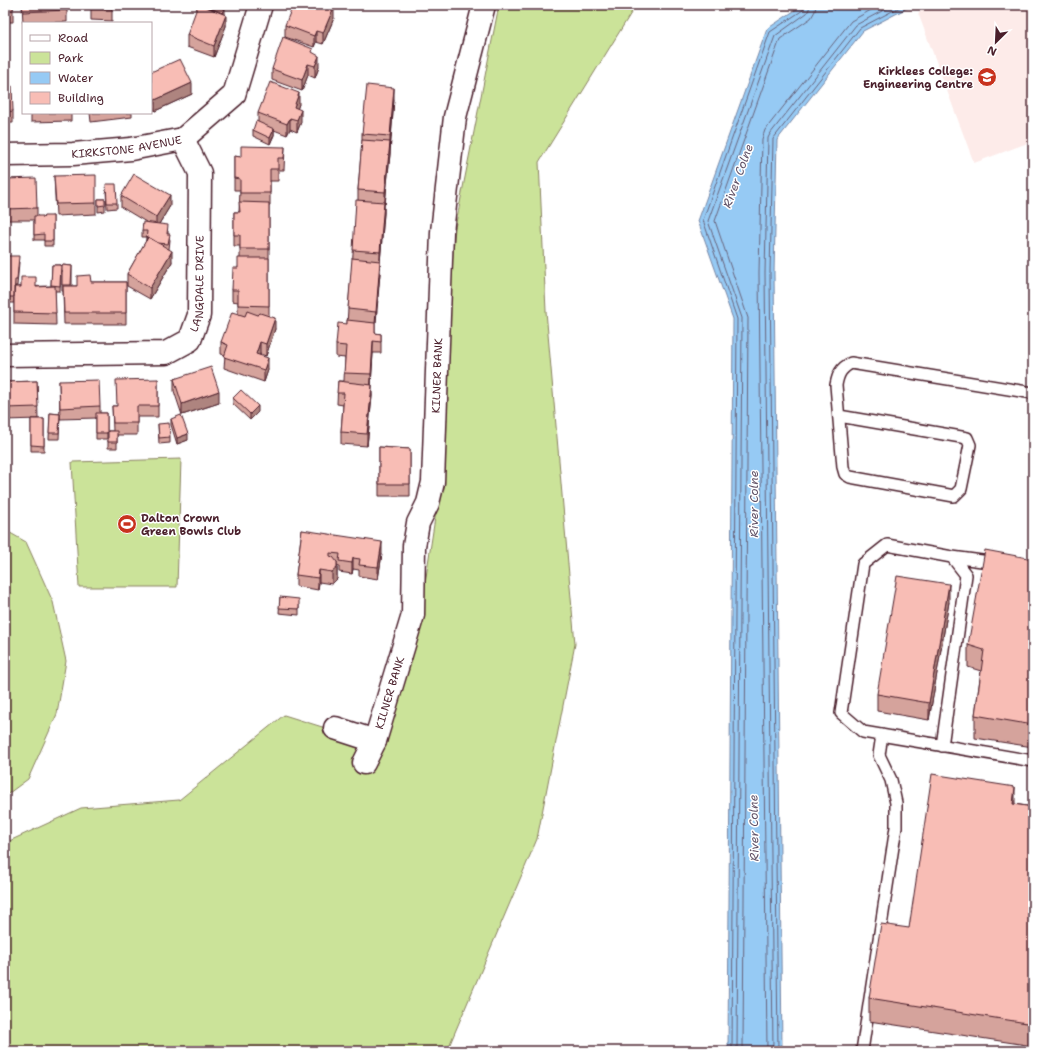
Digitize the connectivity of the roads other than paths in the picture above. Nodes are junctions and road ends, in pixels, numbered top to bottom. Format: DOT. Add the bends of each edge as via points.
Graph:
graph roads {
  1 [pos="261,5"];
  2 [pos="484,5"];
  3 [pos="184,139"];
  4 [pos="5,155"];
  5 [pos="5,355"];
  6 [pos="1033,393"];
  7 [pos="839,416"];
  8 [pos="952,557"];
  9 [pos="1011,564"];
  10 [pos="334,728"];
  11 [pos="882,735"];
  12 [pos="375,741"];
  13 [pos="942,746"];
  14 [pos="1033,761"];
  15 [pos="364,763"];
  16 [pos="862,1051"];
  1 -- 3 [label="street, KIRKSTONE AVENUE" via="234,95"];
  2 -- 12 [label="street, KILNER BANK" via="455,117 442,232 433,482 428,503 418,523 414,546 413,615"];
  3 -- 4 [label="street, KIRKSTONE AVENUE" via="124,150"];
  3 -- 5 [label="street, LANGDALE DRIVE" via="200,173 199,315 190,340 166,353"];
  6 -- 7 [label="lane" via="851,362 843,367 838,375 836,386"];
  7 -- 7 [label="lane" via="845,474 850,477 954,496 961,489 970,445 967,438"];
  8 -- 9 [label="lane"];
  8 -- 11 [label="lane" via="887,545 863,564 841,713 863,732"];
  8 -- 13 [label="lane" via="966,575"];
  10 -- 12 [label="street, KILNER BANK"];
  11 -- 13 [label="lane"];
  11 -- 16 [label="lane" via="879,755 891,780 896,804 896,826"];
  12 -- 15 [label="street, KILNER BANK"];
  13 -- 14 [label="lane"];
}
